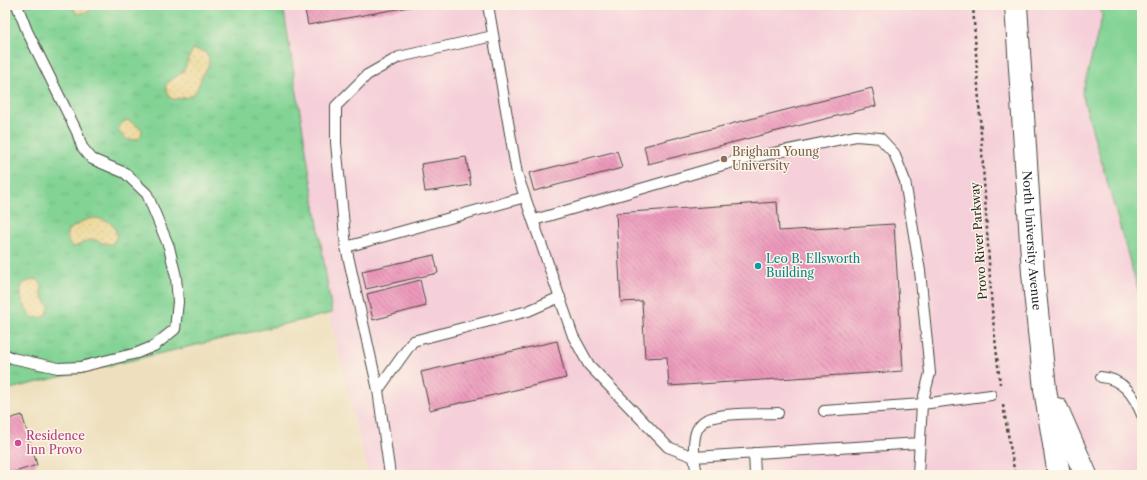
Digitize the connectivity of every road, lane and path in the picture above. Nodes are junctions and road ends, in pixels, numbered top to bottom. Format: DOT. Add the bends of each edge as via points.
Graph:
graph roads {
  1 [pos="17,5"];
  2 [pos="488,5"];
  3 [pos="973,5"];
  4 [pos="1016,5"];
  5 [pos="493,36"];
  6 [pos="525,197"];
  7 [pos="534,220"];
  8 [pos="346,247"];
  9 [pos="560,297"];
  10 [pos="5,354"];
  11 [pos="1042,365"];
  12 [pos="1100,376"];
  13 [pos="378,390"];
  14 [pos="1001,391"];
  15 [pos="991,395"];
  16 [pos="1002,398"];
  17 [pos="922,404"];
  18 [pos="824,411"];
  19 [pos="778,413"];
  20 [pos="1142,415"];
  21 [pos="920,443"];
  22 [pos="754,453"];
  23 [pos="694,457"];
  24 [pos="390,475"];
  25 [pos="697,475"];
  26 [pos="755,475"];
  27 [pos="918,475"];
  28 [pos="1016,475"];
  29 [pos="1059,475"];
  30 [pos="1086,475"];
  1 -- 10 [label="lane" via="27,32 82,147 92,159 125,173 147,194 169,247 176,277 178,302 175,329 154,346 130,355 80,367 58,368 12,358"];
  2 -- 5 [label="lane"];
  3 -- 14 [label="path, Provo River Parkway" via="992,310"];
  4 -- 11 [label="highway, North University Avenue" via="1033,273"];
  5 -- 6 [label="lane" via="517,174"];
  5 -- 8 [label="lane" via="399,57 367,75 336,106 336,143"];
  6 -- 7 [label="lane"];
  6 -- 8 [label="lane"];
  7 -- 9 [label="lane"];
  7 -- 17 [label="lane" via="740,160 856,136 880,138 894,153 905,181 920,271 930,373"];
  8 -- 13 [label="lane"];
  9 -- 13 [label="lane" via="528,311 413,341"];
  9 -- 23 [label="lane" via="573,336 589,365 668,447"];
  11 -- 29 [label="highway, North University Avenue"];
  11 -- 30 [label="highway" via="1060,417"];
  12 -- 20 [label="lane" via="1116,380 1126,388 1135,397"];
  13 -- 24 [label="lane"];
  15 -- 17 [label="lane"];
  16 -- 28 [label="path"];
  17 -- 18 [label="lane"];
  17 -- 21 [label="lane"];
  19 -- 23 [label="lane" via="715,416 701,424 694,440"];
  21 -- 22 [label="lane"];
  21 -- 27 [label="lane"];
  22 -- 23 [label="lane"];
  22 -- 26 [label="lane"];
  23 -- 25 [label="lane"];
}
